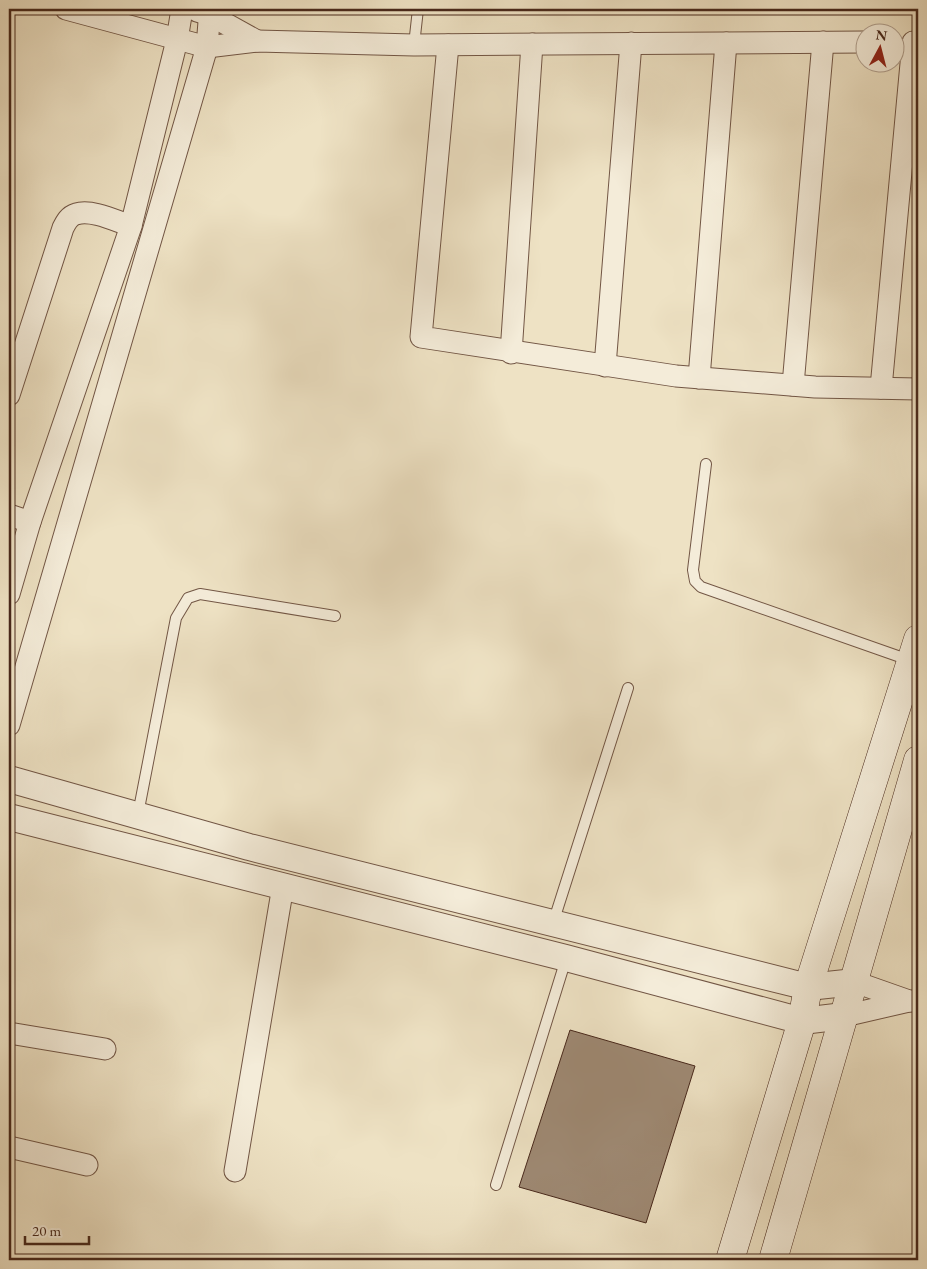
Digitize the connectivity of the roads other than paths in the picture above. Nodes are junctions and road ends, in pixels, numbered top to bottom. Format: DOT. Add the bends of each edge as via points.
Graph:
graph roads {
  1 [pos="66,9"];
  2 [pos="182,9"];
  3 [pos="188,9"];
  4 [pos="418,9"];
  5 [pos="210,12"];
  6 [pos="177,40"];
  7 [pos="258,40"];
  8 [pos="909,41"];
  9 [pos="823,42"];
  10 [pos="854,42"];
  11 [pos="726,43"];
  12 [pos="532,44"];
  13 [pos="631,44"];
  14 [pos="414,45"];
  15 [pos="448,45"];
  16 [pos="207,47"];
  17 [pos="131,226"];
  18 [pos="511,352"];
  19 [pos="605,366"];
  20 [pos="699,378"];
  21 [pos="793,385"];
  22 [pos="881,388"];
  23 [pos="918,389"];
  24 [pos="9,395"];
  25 [pos="706,464"];
  26 [pos="9,515"];
  27 [pos="30,522"];
  28 [pos="9,594"];
  29 [pos="335,616"];
  30 [pos="915,649"];
  31 [pos="628,688"];
  32 [pos="9,725"];
  33 [pos="918,760"];
  34 [pos="9,779"];
  35 [pos="138,814"];
  36 [pos="9,817"];
  37 [pos="283,886"];
  38 [pos="552,923"];
  39 [pos="566,958"];
  40 [pos="855,982"];
  41 [pos="808,987"];
  42 [pos="914,1001"];
  43 [pos="844,1016"];
  44 [pos="802,1021"];
  45 [pos="9,1033"];
  46 [pos="105,1049"];
  47 [pos="9,1147"];
  48 [pos="88,1165"];
  49 [pos="235,1170"];
  50 [pos="496,1185"];
  51 [pos="730,1260"];
  52 [pos="773,1260"];
  1 -- 6 [label="street"];
  2 -- 6 [label="street"];
  3 -- 5 [label="street"];
  4 -- 14 [label="lane"];
  5 -- 7 [label="street"];
  5 -- 16 [label="street"];
  6 -- 16 [label="street"];
  6 -- 17 [label="street"];
  7 -- 14 [label="street"];
  7 -- 16 [label="street"];
  8 -- 22 [label="street"];
  9 -- 10 [label="street"];
  9 -- 11 [label="street"];
  9 -- 21 [label="street"];
  11 -- 13 [label="street"];
  11 -- 20 [label="street"];
  12 -- 13 [label="street"];
  12 -- 15 [label="street"];
  12 -- 18 [label="street"];
  13 -- 19 [label="street"];
  14 -- 15 [label="street"];
  15 -- 18 [label="street" via="421,337"];
  16 -- 32 [label="street"];
  17 -- 24 [label="street" via="92,214 77,213 70,217 63,228"];
  17 -- 27 [label="street"];
  18 -- 19 [label="street"];
  19 -- 20 [label="street"];
  20 -- 21 [label="street"];
  21 -- 22 [label="street"];
  22 -- 23 [label="street"];
  25 -- 30 [label="lane" via="693,570 695,581 701,587"];
  26 -- 27 [label="street"];
  27 -- 28 [label="street"];
  29 -- 35 [label="lane" via="200,594 188,598 176,618"];
  30 -- 41 [label="main road"];
  31 -- 38 [label="lane"];
  33 -- 40 [label="main road"];
  34 -- 35 [label="street"];
  35 -- 38 [label="street" via="249,847"];
  36 -- 37 [label="street"];
  37 -- 39 [label="street"];
  37 -- 49 [label="street"];
  38 -- 41 [label="street"];
  39 -- 44 [label="street"];
  39 -- 50 [label="lane"];
  40 -- 41 [label="street"];
  40 -- 42 [label="street"];
  40 -- 43 [label="main road"];
  41 -- 44 [label="main road"];
  42 -- 43 [label="street"];
  43 -- 44 [label="street"];
  43 -- 52 [label="main road"];
  44 -- 51 [label="main road"];
  45 -- 46 [label="street"];
  47 -- 48 [label="street"];
}
